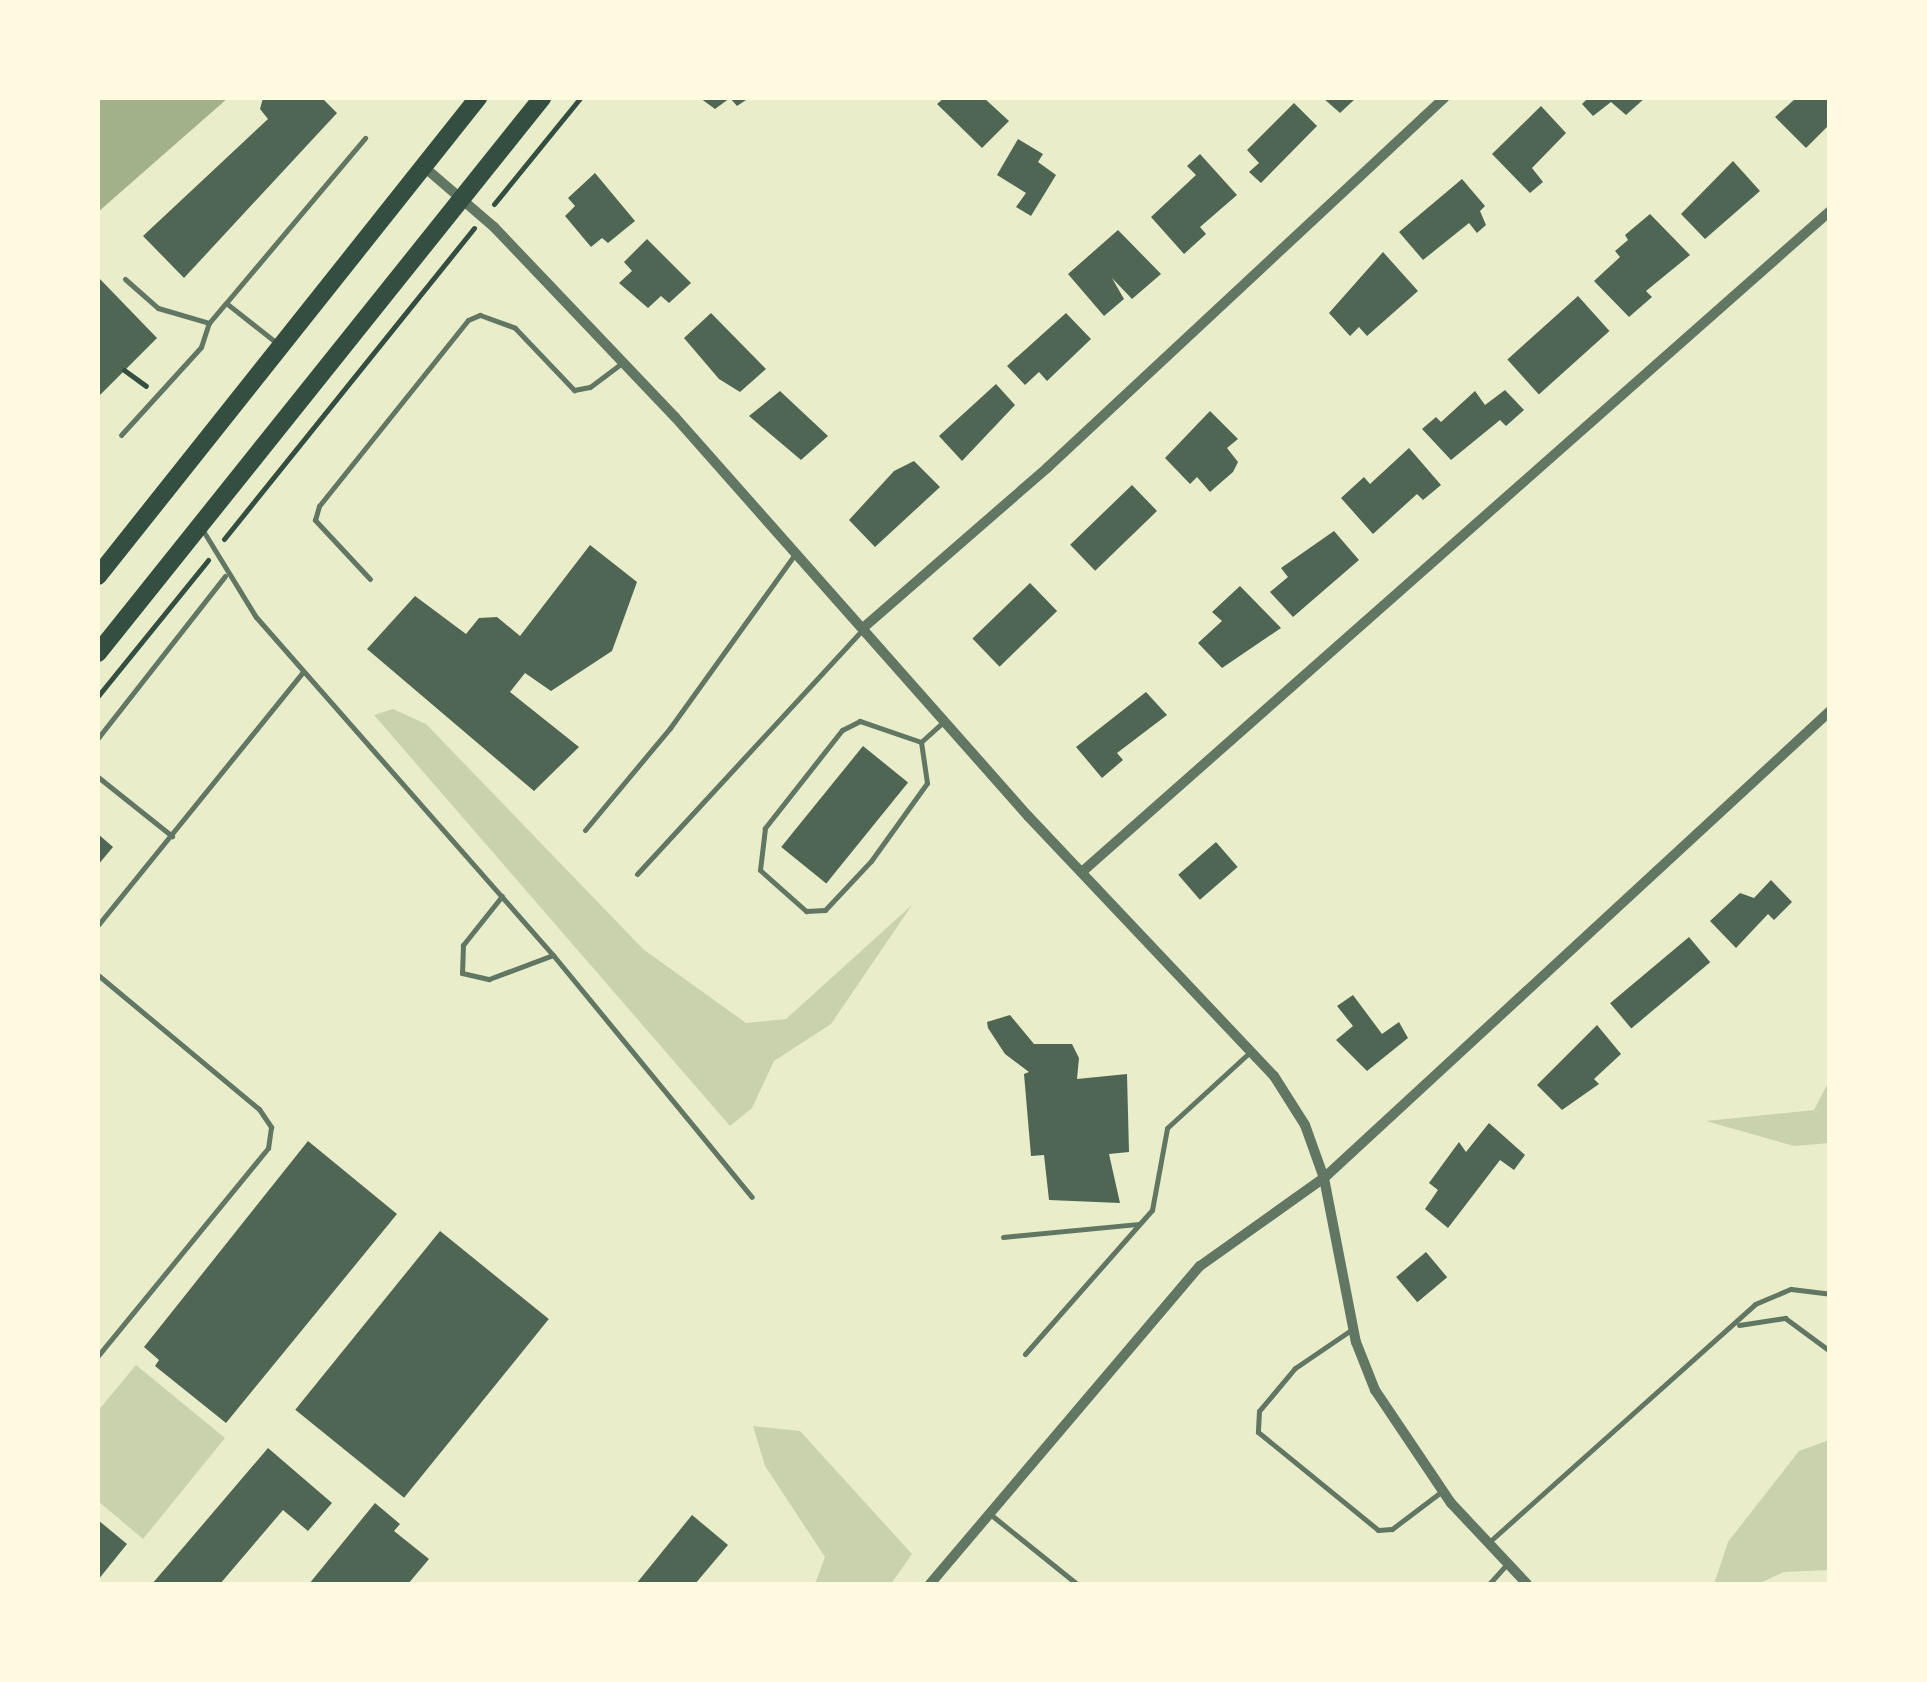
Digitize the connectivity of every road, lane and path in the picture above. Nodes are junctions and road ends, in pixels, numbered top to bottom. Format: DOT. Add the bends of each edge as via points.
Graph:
graph roads {
  1 [pos="478,98"];
  2 [pos="542,98"];
  3 [pos="580,98"];
  4 [pos="1444,98"];
  5 [pos="365,138"];
  6 [pos="422,165"];
  7 [pos="460,195"];
  8 [pos="1830,211"];
  9 [pos="483,218"];
  10 [pos="125,279"];
  11 [pos="226,303"];
  12 [pos="209,323"];
  13 [pos="280,346"];
  14 [pos="623,363"];
  15 [pos="124,370"];
  16 [pos="158,394"];
  17 [pos="120,435"];
  18 [pos="200,526"];
  19 [pos="214,552"];
  20 [pos="796,553"];
  21 [pos="98,576"];
  22 [pos="226,576"];
  23 [pos="370,579"];
  24 [pos="863,628"];
  25 [pos="98,653"];
  26 [pos="303,672"];
  27 [pos="98,696"];
  28 [pos="1830,711"];
  29 [pos="942,722"];
  30 [pos="98,738"];
  31 [pos="921,742"];
  32 [pos="98,776"];
  33 [pos="585,830"];
  34 [pos="172,836"];
  35 [pos="1083,871"];
  36 [pos="637,874"];
  37 [pos="502,896"];
  38 [pos="98,925"];
  39 [pos="553,955"];
  40 [pos="98,975"];
  41 [pos="1253,1049"];
  42 [pos="1324,1178"];
  43 [pos="752,1197"];
  44 [pos="1141,1224"];
  45 [pos="1003,1237"];
  46 [pos="1830,1294"];
  47 [pos="1736,1326"];
  48 [pos="1354,1328"];
  49 [pos="1830,1351"];
  50 [pos="1024,1354"];
  51 [pos="98,1356"];
  52 [pos="1442,1491"];
  53 [pos="990,1514"];
  54 [pos="1488,1543"];
  55 [pos="1507,1563"];
  56 [pos="930,1584"];
  57 [pos="1077,1584"];
  58 [pos="1489,1584"];
  59 [pos="1526,1584"];
  1 -- 6 [label="main road"];
  2 -- 7 [label="main road"];
  3 -- 9 [label="path"];
  4 -- 24 [label="street" via="1048,468"];
  5 -- 11 [label="lane"];
  6 -- 7 [label="street"];
  6 -- 13 [label="main road"];
  7 -- 9 [label="street"];
  7 -- 18 [label="main road"];
  8 -- 35 [label="street"];
  9 -- 14 [label="street"];
  9 -- 19 [label="path"];
  10 -- 12 [label="lane" via="158,308"];
  11 -- 12 [label="lane"];
  11 -- 13 [label="lane"];
  12 -- 16 [label="lane" via="201,348"];
  13 -- 21 [label="main road"];
  14 -- 20 [label="street"];
  14 -- 23 [label="lane" via="590,387 574,390 515,328 480,315 468,320 319,506 316,520"];
  15 -- 16 [label="path"];
  16 -- 17 [label="lane"];
  18 -- 19 [label="lane"];
  18 -- 25 [label="main road"];
  19 -- 22 [label="lane"];
  19 -- 27 [label="path"];
  20 -- 24 [label="street"];
  20 -- 33 [label="lane" via="670,728"];
  22 -- 26 [label="lane"];
  22 -- 30 [label="lane"];
  24 -- 29 [label="street"];
  24 -- 36 [label="lane"];
  26 -- 34 [label="lane"];
  26 -- 37 [label="lane"];
  28 -- 42 [label="street"];
  29 -- 31 [label="lane"];
  29 -- 35 [label="street"];
  31 -- 31 [label="lane" via="927,783 871,861 824,910 806,911 760,870 765,828 842,730 860,721"];
  32 -- 34 [label="lane"];
  34 -- 38 [label="lane"];
  35 -- 41 [label="street"];
  37 -- 39 [label="lane"];
  37 -- 39 [label="lane" via="463,944 462,974 490,979"];
  39 -- 43 [label="lane"];
  40 -- 51 [label="lane" via="271,1127 268,1148"];
  41 -- 42 [label="street" via="1306,1125"];
  41 -- 44 [label="lane" via="1167,1128 1158,1196"];
  42 -- 48 [label="street"];
  42 -- 53 [label="street" via="1200,1266"];
  44 -- 45 [label="lane"];
  44 -- 50 [label="lane"];
  46 -- 47 [label="lane" via="1791,1288"];
  47 -- 49 [label="lane" via="1786,1318"];
  47 -- 54 [label="lane"];
  48 -- 52 [label="street" via="1375,1390"];
  48 -- 52 [label="lane" via="1296,1368 1259,1411 1258,1432 1378,1530 1392,1529"];
  52 -- 54 [label="street"];
  53 -- 56 [label="street"];
  53 -- 57 [label="lane"];
  54 -- 55 [label="street"];
  55 -- 58 [label="lane"];
  55 -- 59 [label="street"];
}
